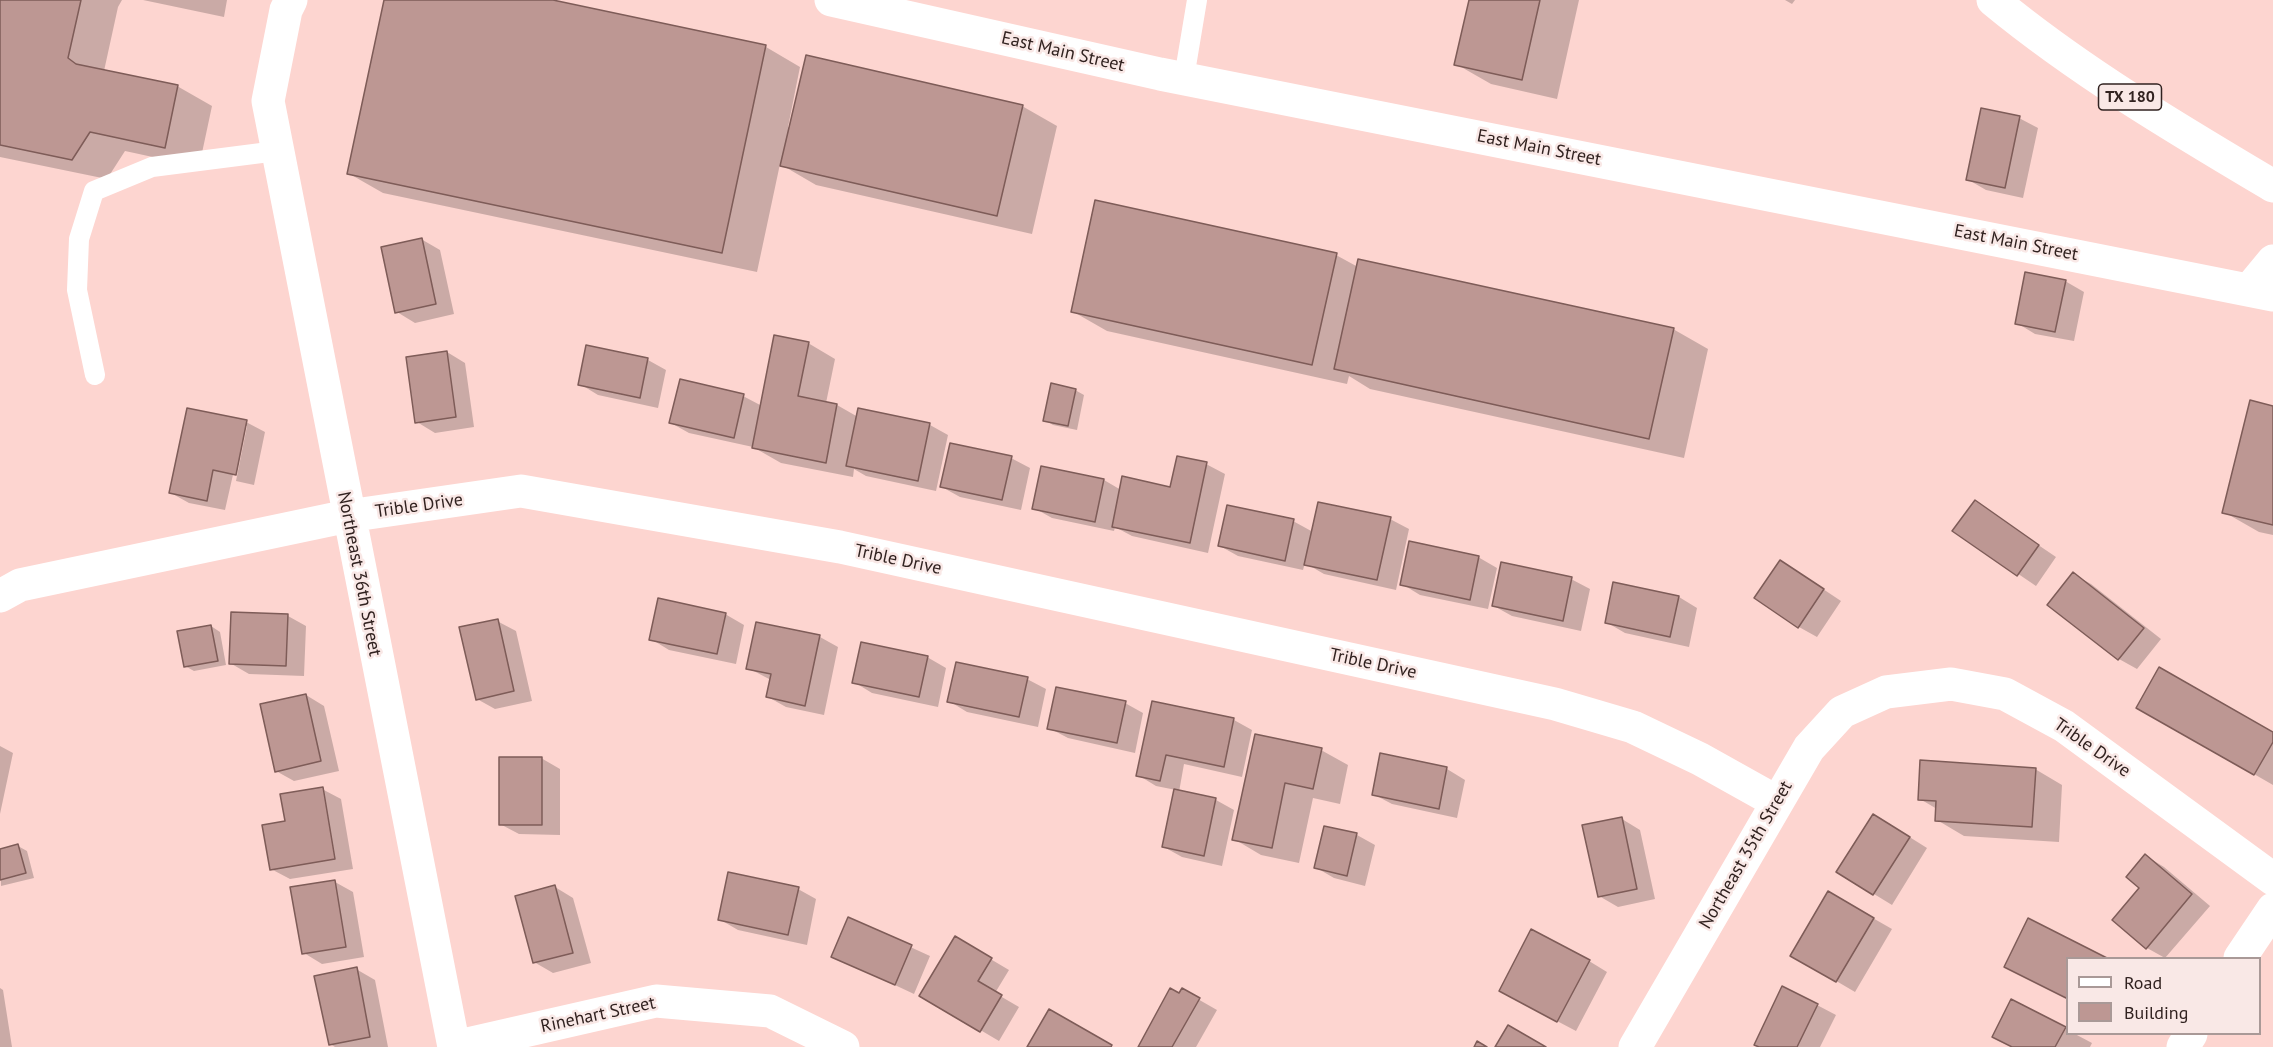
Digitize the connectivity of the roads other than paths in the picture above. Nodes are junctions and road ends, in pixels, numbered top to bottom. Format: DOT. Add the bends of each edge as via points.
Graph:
graph roads {
  1 [pos="291,0"];
  2 [pos="831,0"];
  3 [pos="1197,0"];
  4 [pos="1993,0"];
  5 [pos="1184,78"];
  6 [pos="277,151"];
  7 [pos="2273,186"];
  8 [pos="2273,261"];
  9 [pos="2261,293"];
  10 [pos="95,375"];
  11 [pos="348,516"];
  12 [pos="0,596"];
  13 [pos="1886,692"];
  14 [pos="1777,802"];
  15 [pos="2273,879"];
  16 [pos="2273,909"];
  17 [pos="2241,957"];
  18 [pos="454,1047"];
  19 [pos="843,1047"];
  20 [pos="1635,1047"];
  1 -- 6 [label="street, Northeast 36th Street" via="268,101"];
  2 -- 5 [label="street, East Main Street"];
  3 -- 5 [label="lane"];
  4 -- 7 [label="street, TX 180" via="2031,31 2180,131"];
  5 -- 9 [label="street, East Main Street"];
  6 -- 10 [label="lane" via="152,166 94,191 79,239 77,290"];
  6 -- 11 [label="street, Northeast 36th Street"];
  8 -- 9 [label="street, East Main Street"];
  11 -- 12 [label="street, Trible Drive" via="20,585"];
  11 -- 14 [label="street, Trible Drive" via="521,491 840,547 1555,704 1633,727"];
  11 -- 18 [label="street, Northeast 36th Street"];
  13 -- 14 [label="street, Northeast 35th Street" via="1842,712 1809,748"];
  13 -- 15 [label="street, Trible Drive" via="1951,684 2005,694 2064,726"];
  14 -- 20 [label="street, Northeast 35th Street"];
  16 -- 17 [label="street"];
  18 -- 19 [label="street, Rinehart Street" via="656,1001 770,1011"];
}
